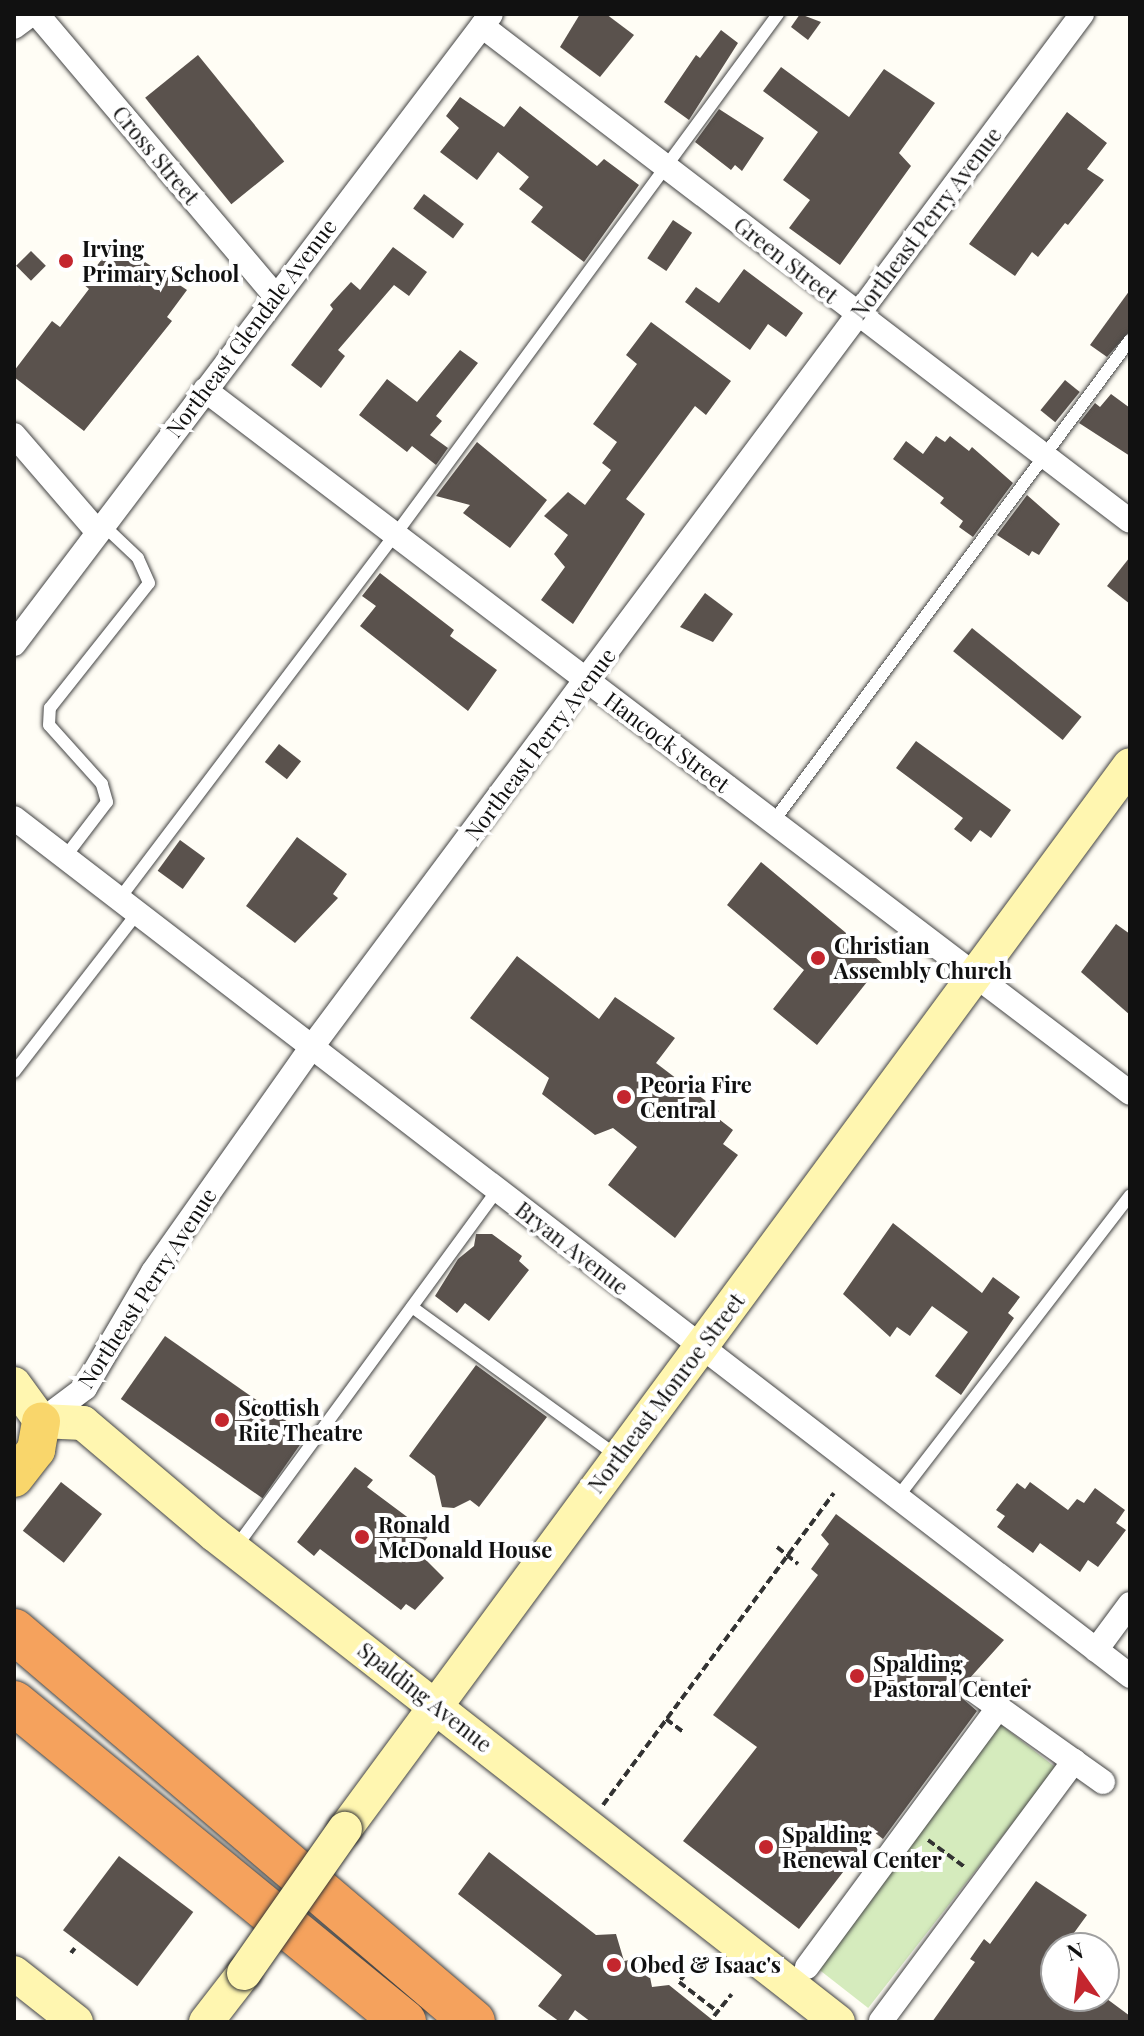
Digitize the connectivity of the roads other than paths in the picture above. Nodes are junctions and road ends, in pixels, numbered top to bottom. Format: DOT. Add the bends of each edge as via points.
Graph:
graph roads {
  1 [pos="31,14"];
  2 [pos="37,14"];
  3 [pos="778,14"];
  4 [pos="1082,14"];
  5 [pos="486,20"];
  6 [pos="14,27"];
  7 [pos="667,168"];
  8 [pos="275,296"];
  9 [pos="858,315"];
  10 [pos="1130,340"];
  11 [pos="205,390"];
  12 [pos="14,435"];
  13 [pos="1044,456"];
  14 [pos="1130,521"];
  15 [pos="100,528"];
  16 [pos="395,535"];
  17 [pos="14,644"];
  18 [pos="587,681"];
  19 [pos="1130,765"];
  20 [pos="14,818"];
  21 [pos="773,822"];
  22 [pos="65,857"];
  23 [pos="129,905"];
  24 [pos="976,976"];
  25 [pos="314,1044"];
  26 [pos="14,1072"];
  27 [pos="1130,1093"];
  28 [pos="498,1189"];
  29 [pos="1130,1195"];
  30 [pos="412,1307"];
  31 [pos="700,1349"];
  32 [pos="14,1384"];
  33 [pos="41,1421"];
  34 [pos="617,1456"];
  35 [pos="14,1478"];
  36 [pos="897,1498"];
  37 [pos="234,1549"];
  38 [pos="14,1604"];
  39 [pos="1130,1604"];
  40 [pos="27,1640"];
  41 [pos="1096,1650"];
  42 [pos="1130,1676"];
  43 [pos="975,1691"];
  44 [pos="434,1705"];
  45 [pos="999,1707"];
  46 [pos="20,1708"];
  47 [pos="1074,1761"];
  48 [pos="1103,1782"];
  49 [pos="807,1967"];
  50 [pos="14,1973"];
  51 [pos="830,2020"];
  52 [pos="881,2021"];
  53 [pos="76,2022"];
  54 [pos="206,2022"];
  55 [pos="404,2022"];
  56 [pos="473,2022"];
  1 -- 6 [label="street"];
  2 -- 8 [label="street, Cross Street"];
  3 -- 7 [label="lane"];
  4 -- 9 [label="street, Northeast Perry Avenue"];
  5 -- 7 [label="street, Green Street"];
  5 -- 8 [label="street, Northeast Glendale Avenue"];
  7 -- 9 [label="street, Green Street"];
  7 -- 16 [label="lane"];
  8 -- 11 [label="street, Northeast Glendale Avenue"];
  9 -- 13 [label="street, Green Street"];
  9 -- 18 [label="street, Northeast Perry Avenue"];
  10 -- 13 [label="lane"];
  11 -- 15 [label="street, Northeast Glendale Avenue"];
  11 -- 16 [label="street, Hancock Street"];
  12 -- 15 [label="street"];
  13 -- 14 [label="street, Green Street"];
  13 -- 21 [label="lane"];
  15 -- 17 [label="street, Northeast Glendale Avenue"];
  15 -- 22 [label="lane" via="138,558 149,583 50,708 49,725 102,784 107,802"];
  16 -- 18 [label="street, Hancock Street"];
  16 -- 23 [label="lane"];
  18 -- 21 [label="street, Hancock Street"];
  18 -- 25 [label="street, Northeast Perry Avenue"];
  19 -- 24 [label="street, Northeast Monroe Street"];
  20 -- 22 [label="street, Bryan Avenue"];
  21 -- 24 [label="street, Hancock Street"];
  22 -- 23 [label="street, Bryan Avenue"];
  23 -- 25 [label="street, Bryan Avenue"];
  23 -- 26 [label="lane"];
  24 -- 27 [label="street, Hancock Street"];
  24 -- 31 [label="street, Northeast Monroe Street"];
  25 -- 28 [label="street, Bryan Avenue"];
  25 -- 33 [label="street, Northeast Perry Avenue" via="153,1272 85,1388"];
  28 -- 30 [label="lane"];
  28 -- 31 [label="street, Bryan Avenue"];
  29 -- 36 [label="lane"];
  30 -- 34 [label="lane"];
  30 -- 37 [label="lane"];
  31 -- 34 [label="street, Northeast Monroe Street"];
  31 -- 36 [label="street, Bryan Avenue"];
  32 -- 33 [label="street"];
  33 -- 35 [label="main road" via="36,1450"];
  33 -- 37 [label="street, Spalding Avenue" via="83,1423"];
  34 -- 44 [label="street, Northeast Monroe Street"];
  36 -- 41 [label="street, Bryan Avenue"];
  37 -- 44 [label="street, Spalding Avenue"];
  38 -- 40 [label="highway"];
  39 -- 41 [label="street"];
  40 -- 56 [label="highway"];
  41 -- 42 [label="street, Bryan Avenue"];
  43 -- 45 [label="street"];
  44 -- 51 [label="street, Spalding Avenue"];
  44 -- 54 [label="street, Northeast Monroe Street, bridge"];
  45 -- 47 [label="street"];
  45 -- 49 [label="street"];
  46 -- 55 [label="highway"];
  47 -- 48 [label="street"];
  47 -- 52 [label="street"];
  50 -- 53 [label="street"];
}
